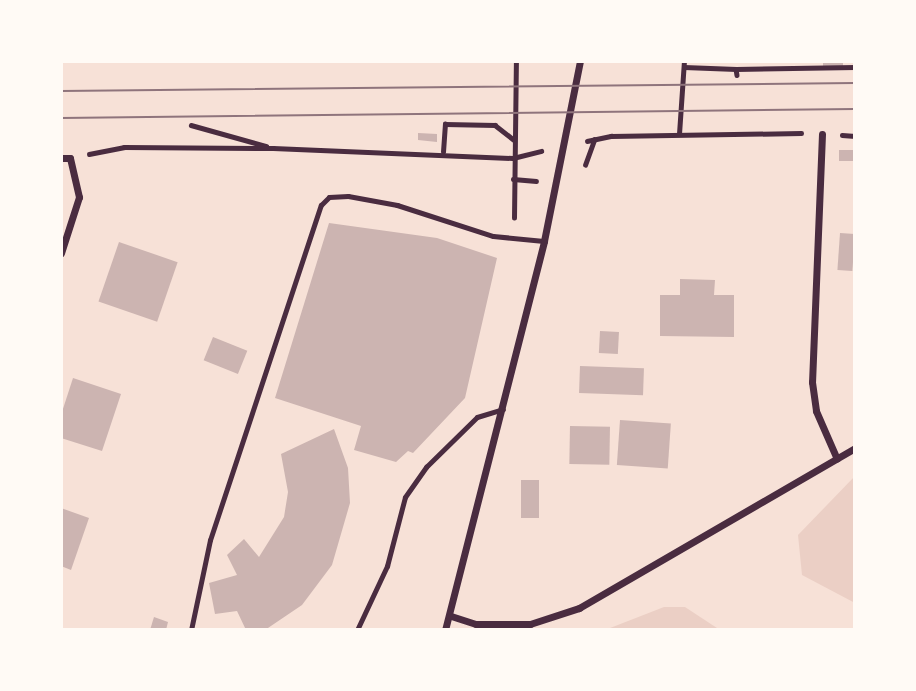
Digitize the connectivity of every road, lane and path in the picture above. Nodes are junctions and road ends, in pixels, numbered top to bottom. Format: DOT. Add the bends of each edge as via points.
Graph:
graph roads {
  1 [pos="516,61"];
  2 [pos="580,61"];
  3 [pos="684,64"];
  4 [pos="855,66"];
  5 [pos="191,125"];
  6 [pos="679,134"];
  7 [pos="822,134"];
  8 [pos="855,136"];
  9 [pos="595,139"];
  10 [pos="513,140"];
  11 [pos="273,148"];
  12 [pos="443,152"];
  13 [pos="61,158"];
  14 [pos="71,158"];
  15 [pos="513,158"];
  16 [pos="515,239"];
  17 [pos="544,241"];
  18 [pos="61,253"];
  19 [pos="503,409"];
  20 [pos="855,448"];
  21 [pos="837,459"];
  22 [pos="451,616"];
  23 [pos="191,630"];
  24 [pos="357,630"];
  25 [pos="445,630"];
  1 -- 10 [label="path"];
  2 -- 17 [label="street"];
  3 -- 4 [label="path" via="737,72"];
  3 -- 6 [label="path"];
  5 -- 11 [label="path"];
  6 -- 7 [label="path"];
  6 -- 9 [label="path"];
  7 -- 8 [label="path"];
  7 -- 21 [label="street" via="813,382 816,411"];
  10 -- 12 [label="path" via="495,125 446,124"];
  10 -- 15 [label="path"];
  11 -- 12 [label="path"];
  11 -- 14 [label="path" via="124,147"];
  12 -- 15 [label="path"];
  13 -- 14 [label="street"];
  14 -- 18 [label="street" via="79,197"];
  15 -- 16 [label="path"];
  16 -- 17 [label="lane"];
  16 -- 23 [label="lane" via="348,196 329,197 321,205 217,517"];
  17 -- 19 [label="street"];
  19 -- 22 [label="street"];
  19 -- 24 [label="lane" via="477,418 426,467 405,497 387,566"];
  20 -- 21 [label="street"];
  21 -- 22 [label="street" via="579,608 530,624 476,624"];
  22 -- 25 [label="street"];
}
